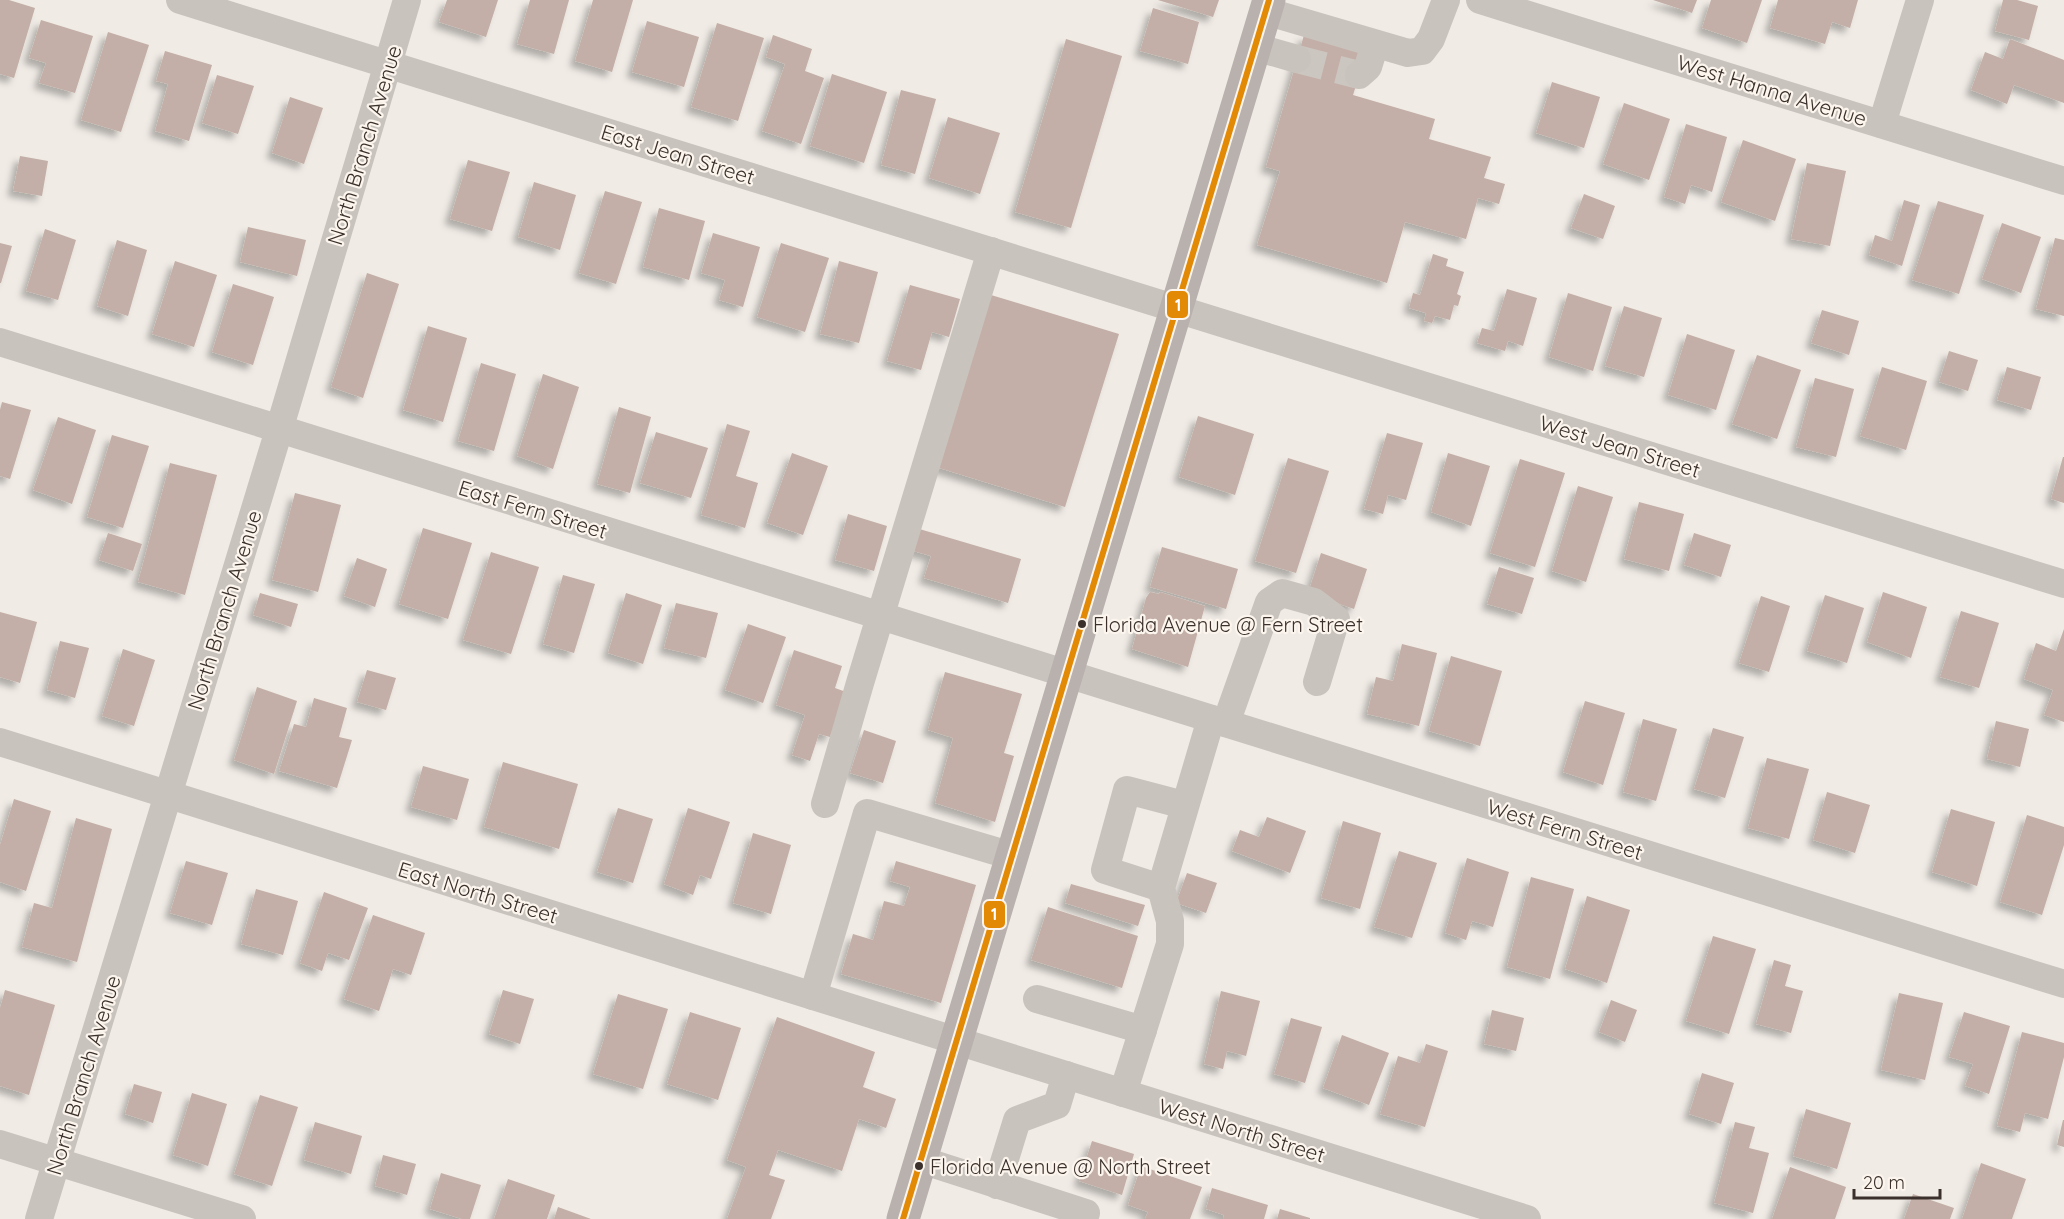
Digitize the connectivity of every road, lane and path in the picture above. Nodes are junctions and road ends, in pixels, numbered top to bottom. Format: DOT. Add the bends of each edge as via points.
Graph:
graph roads {
  1 [pos="180,0"];
  2 [pos="407,0"];
  3 [pos="1446,0"];
  4 [pos="1480,0"];
  5 [pos="1920,0"];
  6 [pos="1267,5"];
  7 [pos="1375,44"];
  8 [pos="1255,47"];
  9 [pos="1297,59"];
  10 [pos="389,64"];
  11 [pos="1359,75"];
  12 [pos="1882,124"];
  13 [pos="2064,181"];
  14 [pos="991,251"];
  15 [pos="1176,308"];
  16 [pos="0,342"];
  17 [pos="279,430"];
  18 [pos="2064,585"];
  19 [pos="881,616"];
  20 [pos="1067,674"];
  21 [pos="1317,682"];
  22 [pos="1219,721"];
  23 [pos="0,742"];
  24 [pos="168,795"];
  25 [pos="825,804"];
  26 [pos="1184,805"];
  27 [pos="1012,856"];
  28 [pos="1161,888"];
  29 [pos="2064,984"];
  30 [pos="813,996"];
  31 [pos="1037,999"];
  32 [pos="1143,1030"];
  33 [pos="957,1041"];
  34 [pos="1066,1075"];
  35 [pos="1123,1093"];
  36 [pos="0,1144"];
  37 [pos="921,1160"];
  38 [pos="58,1162"];
  39 [pos="997,1185"];
  40 [pos="1086,1213"];
  41 [pos="39,1219"];
  42 [pos="242,1219"];
  43 [pos="903,1219"];
  44 [pos="1527,1219"];
  1 -- 10 [label="street, East Jean Street"];
  2 -- 10 [label="street, North Branch Avenue"];
  3 -- 7 [label="street" via="1431,39 1422,51 1408,53"];
  4 -- 12 [label="street, West Hanna Avenue"];
  5 -- 12 [label="street"];
  6 -- 7 [label="street"];
  6 -- 8 [label="main road"];
  7 -- 11 [label="street" via="1368,67"];
  8 -- 9 [label="street"];
  8 -- 15 [label="main road"];
  10 -- 14 [label="street, East Jean Street"];
  10 -- 17 [label="street, North Branch Avenue"];
  12 -- 13 [label="street, West Hanna Avenue"];
  14 -- 15 [label="street, East Jean Street"];
  14 -- 19 [label="street"];
  15 -- 18 [label="street, West Jean Street"];
  15 -- 20 [label="main road"];
  16 -- 17 [label="street, East Fern Street"];
  17 -- 19 [label="street, East Fern Street"];
  17 -- 24 [label="street, North Branch Avenue"];
  19 -- 20 [label="street, East Fern Street"];
  19 -- 25 [label="street"];
  20 -- 22 [label="street, West Fern Street"];
  20 -- 27 [label="main road"];
  21 -- 22 [label="street" via="1336,619 1314,602 1282,593 1269,602"];
  22 -- 26 [label="street"];
  22 -- 29 [label="street, West Fern Street"];
  23 -- 24 [label="street, East North Street"];
  24 -- 30 [label="street, East North Street"];
  24 -- 38 [label="street, North Branch Avenue"];
  26 -- 28 [label="street"];
  26 -- 28 [label="street" via="1127,789 1105,870"];
  27 -- 30 [label="street" via="867,813"];
  27 -- 33 [label="main road"];
  28 -- 32 [label="street" via="1170,921 1170,944"];
  30 -- 33 [label="street, East North Street"];
  31 -- 32 [label="street"];
  32 -- 35 [label="street"];
  33 -- 34 [label="street, West North Street"];
  33 -- 37 [label="main road"];
  34 -- 35 [label="street, West North Street"];
  34 -- 39 [label="street" via="1057,1105 1017,1120"];
  35 -- 44 [label="street, West North Street"];
  36 -- 38 [label="street"];
  37 -- 39 [label="street"];
  37 -- 43 [label="main road"];
  38 -- 41 [label="street, North Branch Avenue"];
  38 -- 42 [label="street"];
  39 -- 40 [label="street"];
}
